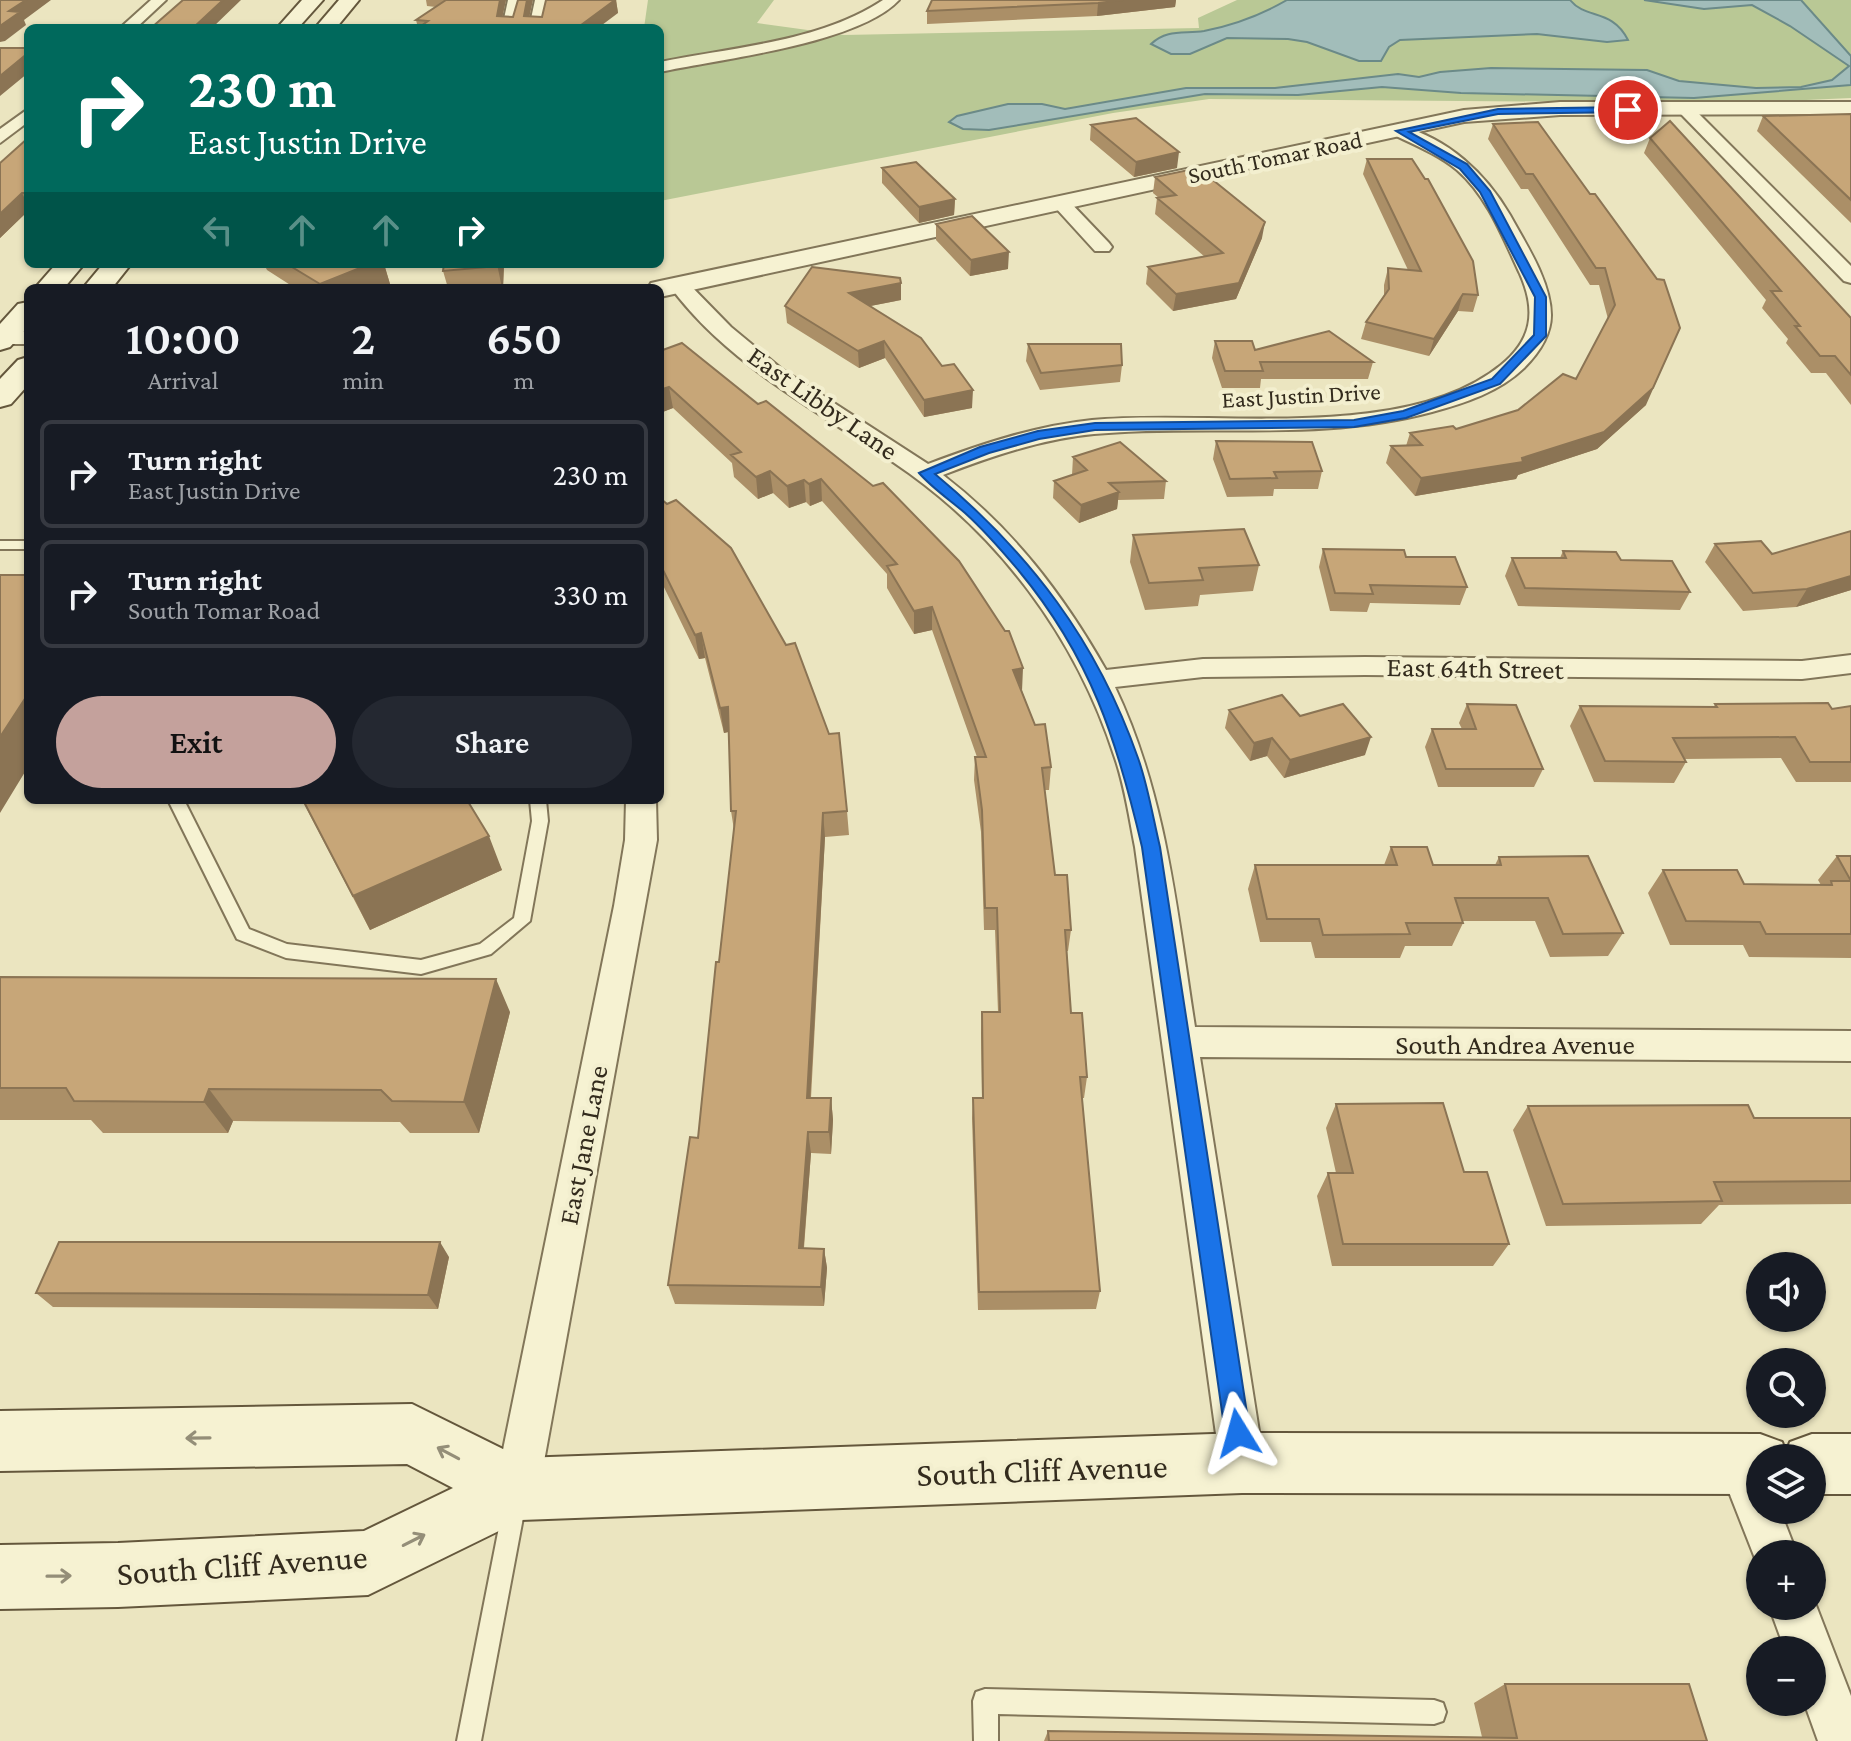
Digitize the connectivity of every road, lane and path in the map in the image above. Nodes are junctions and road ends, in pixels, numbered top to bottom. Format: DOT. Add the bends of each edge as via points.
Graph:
graph roads {
  1 [pos="159,0"];
  2 [pos="313,0"];
  3 [pos="349,0"];
  4 [pos="515,0"];
  5 [pos="542,0"];
  6 [pos="892,0"];
  7 [pos="132,24"];
  8 [pos="291,24"];
  9 [pos="328,24"];
  10 [pos="510,24"];
  11 [pos="537,24"];
  12 [pos="664,66"];
  13 [pos="1851,108"];
  14 [pos="1687,111"];
  15 [pos="24,117"];
  16 [pos="1400,131"];
  17 [pos="0,138"];
  18 [pos="1060,202"];
  19 [pos="1102,247"];
  20 [pos="67,268"];
  21 [pos="114,268"];
  22 [pos="1851,277"];
  23 [pos="53,284"];
  24 [pos="100,284"];
  25 [pos="670,287"];
  26 [pos="24,316"];
  27 [pos="8,339"];
  28 [pos="24,371"];
  29 [pos="0,398"];
  30 [pos="926,473"];
  31 [pos="0,545"];
  32 [pos="24,545"];
  33 [pos="1851,664"];
  34 [pos="1098,680"];
  35 [pos="178,804"];
  36 [pos="538,804"];
  37 [pos="641,804"];
  38 [pos="1179,1042"];
  39 [pos="1851,1046"];
  40 [pos="0,1441"];
  41 [pos="1242,1463"];
  42 [pos="1746,1464"];
  43 [pos="1826,1464"];
  44 [pos="1851,1464"];
  45 [pos="517,1489"];
  46 [pos="0,1577"];
  47 [pos="1826,1695"];
  48 [pos="1434,1712"];
  49 [pos="469,1741"];
  50 [pos="986,1741"];
  51 [pos="1843,1741"];
  1 -- 7 [label="street"];
  2 -- 8 [label="main road"];
  3 -- 9 [label="main road"];
  4 -- 10 [label="street"];
  5 -- 11 [label="street"];
  6 -- 12 [label="street" via="862,20 829,31"];
  13 -- 14 [label="street, South Tomar Road"];
  14 -- 16 [label="street, South Tomar Road" via="1498,111"];
  14 -- 22 [label="street"];
  15 -- 17 [label="street"];
  16 -- 18 [label="street, South Tomar Road"];
  16 -- 30 [label="street, East Justin Drive" via="1463,167 1485,191 1540,297 1540,336 1496,382 1406,415 1354,424 1095,427 1038,435"];
  18 -- 19 [label="street"];
  18 -- 25 [label="street, South Tomar Road"];
  20 -- 23 [label="main road"];
  21 -- 24 [label="main road"];
  25 -- 30 [label="street, East Libby Lane" via="730,338"];
  26 -- 27 [label="main road"];
  28 -- 29 [label="main road"];
  30 -- 34 [label="street, East Libby Lane" via="973,512 1024,568 1065,620"];
  31 -- 32 [label="lane"];
  33 -- 34 [label="street, East 64th Street" via="1802,670 1203,668"];
  34 -- 38 [label="street, East Libby Lane" via="1130,760 1151,847"];
  35 -- 36 [label="lane" via="243,934 286,951 421,967 485,949 522,921"];
  37 -- 45 [label="street, East Jane Lane" via="630,906"];
  38 -- 39 [label="street, South Andrea Avenue"];
  38 -- 41 [label="street, East Libby Lane"];
  45 -- 40 [label="main road, South Cliff Avenue, one-way" via="412,1434"];
  41 -- 42 [label="main road, South Cliff Avenue"];
  41 -- 45 [label="main road, South Cliff Avenue"];
  43 -- 44 [label="main road"];
  46 -- 45 [label="main road, South Cliff Avenue, one-way" via="368,1563"];
  45 -- 49 [label="lane"];
  47 -- 51 [label="street"];
  48 -- 50 [label="lane" via="985,1701"];
}
